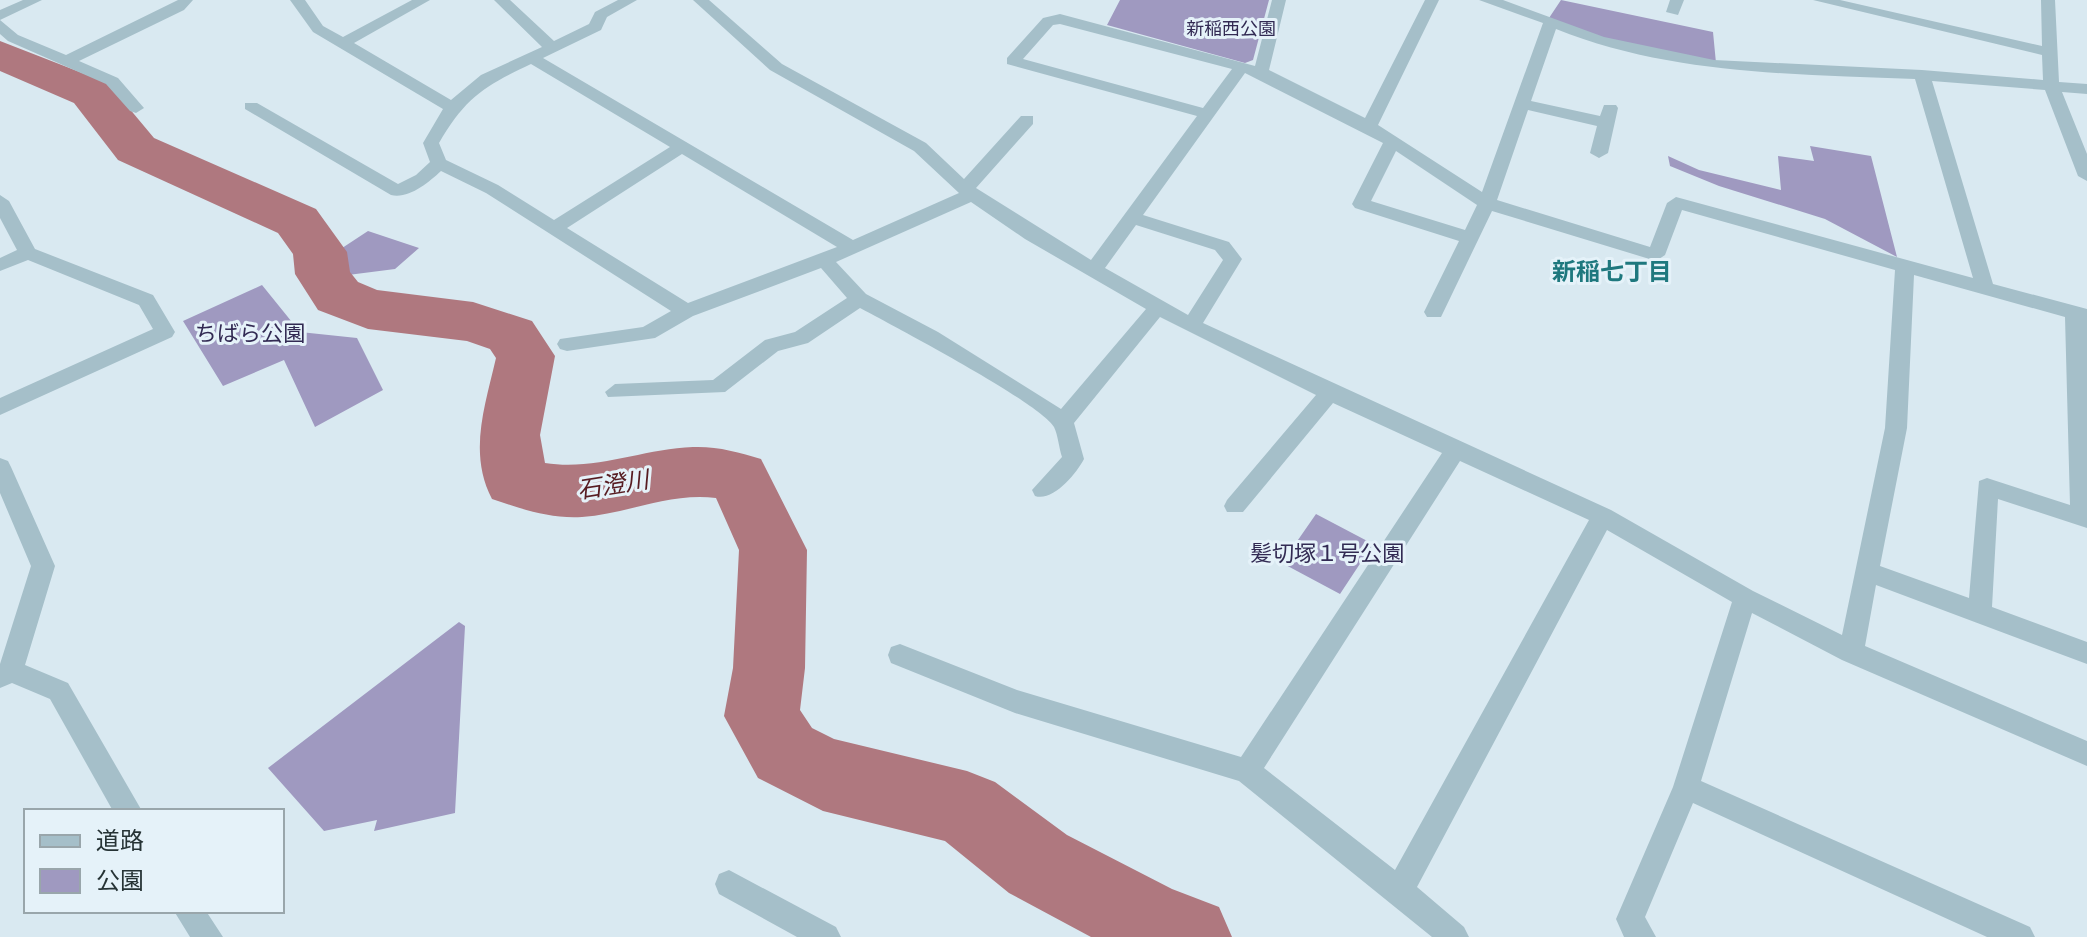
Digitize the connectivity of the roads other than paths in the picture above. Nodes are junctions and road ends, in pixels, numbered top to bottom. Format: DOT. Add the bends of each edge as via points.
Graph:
graph roads {
  1 [pos="35,0"];
  2 [pos="186,0"];
  3 [pos="297,0"];
  4 [pos="423,0"];
  5 [pos="501,0"];
  6 [pos="630,0"];
  7 [pos="700,0"];
  8 [pos="1071,0"];
  9 [pos="1279,0"];
  10 [pos="1432,0"];
  11 [pos="1486,0"];
  12 [pos="1820,0"];
  13 [pos="2048,0"];
  14 [pos="0,16"];
  15 [pos="1060,19"];
  16 [pos="1551,21"];
  17 [pos="0,25"];
  18 [pos="343,43"];
  19 [pos="553,49"];
  20 [pos="2049,52"];
  21 [pos="534,59"];
  22 [pos="68,60"];
  23 [pos="1242,66"];
  24 [pos="1261,72"];
  25 [pos="1922,75"];
  26 [pos="2051,85"];
  27 [pos="2087,89"];
  28 [pos="1522,104"];
  29 [pos="251,106"];
  30 [pos="452,107"];
  31 [pos="136,108"];
  32 [pos="1207,114"];
  33 [pos="1027,120"];
  34 [pos="1369,126"];
  35 [pos="1392,141"];
  36 [pos="684,146"];
  37 [pos="1599,153"];
  38 [pos="439,163"];
  39 [pos="2087,176"];
  40 [pos="969,191"];
  41 [pos="0,201"];
  42 [pos="1487,203"];
  43 [pos="1131,217"];
  44 [pos="554,228"];
  45 [pos="1470,238"];
  46 [pos="851,247"];
  47 [pos="28,253"];
  48 [pos="824,260"];
  49 [pos="0,265"];
  50 [pos="1905,269"];
  51 [pos="1093,271"];
  52 [pos="1986,291"];
  53 [pos="859,299"];
  54 [pos="1158,307"];
  55 [pos="686,311"];
  56 [pos="1434,312"];
  57 [pos="2081,314"];
  58 [pos="1191,326"];
  59 [pos="567,344"];
  60 [pos="615,392"];
  61 [pos="1330,393"];
  62 [pos="0,407"];
  63 [pos="1063,422"];
  64 [pos="1456,449"];
  65 [pos="0,467"];
  66 [pos="1043,490"];
  67 [pos="1235,506"];
  68 [pos="1603,516"];
  69 [pos="2084,519"];
  70 [pos="1867,571"];
  71 [pos="1745,598"];
  72 [pos="1980,613"];
  73 [pos="1851,652"];
  74 [pos="2087,653"];
  75 [pos="900,655"];
  76 [pos="5,674"];
  77 [pos="2087,754"];
  78 [pos="1247,771"];
  79 [pos="1686,787"];
  80 [pos="127,809"];
  81 [pos="729,884"];
  82 [pos="1400,890"];
  83 [pos="190,913"];
  84 [pos="2006,934"];
  85 [pos="208,937"];
  86 [pos="826,937"];
  87 [pos="1454,937"];
  88 [pos="1641,937"];
  1 -- 14 [label="street"];
  2 -- 22 [label="street"];
  3 -- 18 [label="street" via="318,29"];
  4 -- 18 [label="street"];
  5 -- 19 [label="street"];
  6 -- 19 [label="street" via="600,15 596,27"];
  7 -- 40 [label="street" via="776,67 920,147"];
  8 -- 15 [label="street"];
  9 -- 24 [label="street"];
  10 -- 34 [label="street"];
  11 -- 16 [label="street"];
  12 -- 20 [label="street"];
  13 -- 20 [label="street"];
  15 -- 23 [label="street"];
  15 -- 32 [label="street" via="1048,21 1013,61"];
  16 -- 25 [label="street" via="1600,41 1714,65"];
  16 -- 28 [label="street"];
  17 -- 22 [label="street" via="13,38"];
  18 -- 30 [label="street"];
  19 -- 21 [label="street"];
  20 -- 26 [label="street"];
  21 -- 30 [label="street" via="487,78"];
  21 -- 36 [label="street"];
  22 -- 31 [label="street" via="112,81"];
  23 -- 24 [label="street"];
  23 -- 32 [label="street"];
  24 -- 34 [label="street"];
  25 -- 26 [label="street"];
  25 -- 52 [label="street"];
  26 -- 27 [label="street"];
  26 -- 39 [label="street"];
  28 -- 37 [label="street" via="1609,116"];
  28 -- 42 [label="street"];
  29 -- 38 [label="street" via="397,191"];
  30 -- 38 [label="street" via="431,143"];
  32 -- 43 [label="street"];
  33 -- 40 [label="street"];
  34 -- 35 [label="street"];
  35 -- 42 [label="street"];
  35 -- 45 [label="street" via="1361,204"];
  36 -- 44 [label="street"];
  36 -- 46 [label="street"];
  38 -- 44 [label="street"];
  40 -- 46 [label="street"];
  40 -- 51 [label="street"];
  41 -- 47 [label="street"];
  42 -- 45 [label="street"];
  42 -- 50 [label="street" via="1656,255 1676,203"];
  43 -- 51 [label="street"];
  43 -- 58 [label="street" via="1222,246 1233,259"];
  44 -- 55 [label="street"];
  45 -- 56 [label="street"];
  46 -- 48 [label="street"];
  47 -- 49 [label="street"];
  47 -- 62 [label="street" via="146,300 165,332"];
  48 -- 53 [label="street"];
  48 -- 55 [label="street"];
  50 -- 52 [label="street"];
  50 -- 70 [label="street" via="1896,428"];
  51 -- 54 [label="street"];
  52 -- 57 [label="street"];
  53 -- 60 [label="street" via="801,338 772,345 718,387"];
  53 -- 63 [label="street" via="931,337"];
  54 -- 58 [label="street"];
  54 -- 63 [label="street"];
  55 -- 59 [label="street" via="648,333"];
  57 -- 69 [label="street"];
  58 -- 61 [label="street"];
  61 -- 64 [label="street"];
  61 -- 67 [label="street"];
  63 -- 66 [label="street" via="1073,459"];
  64 -- 68 [label="street"];
  64 -- 78 [label="street"];
  65 -- 76 [label="street" via="43,566"];
  68 -- 71 [label="street"];
  68 -- 82 [label="street"];
  69 -- 72 [label="street" via="1987,487"];
  70 -- 72 [label="street"];
  70 -- 73 [label="street"];
  71 -- 73 [label="street"];
  71 -- 79 [label="street"];
  72 -- 74 [label="street"];
  73 -- 77 [label="street"];
  75 -- 78 [label="street" via="1015,701"];
  76 -- 80 [label="street" via="59,691"];
  78 -- 82 [label="street"];
  79 -- 84 [label="street"];
  79 -- 88 [label="street" via="1630,919"];
  81 -- 86 [label="street"];
  82 -- 87 [label="street"];
  83 -- 85 [label="street"];
}
